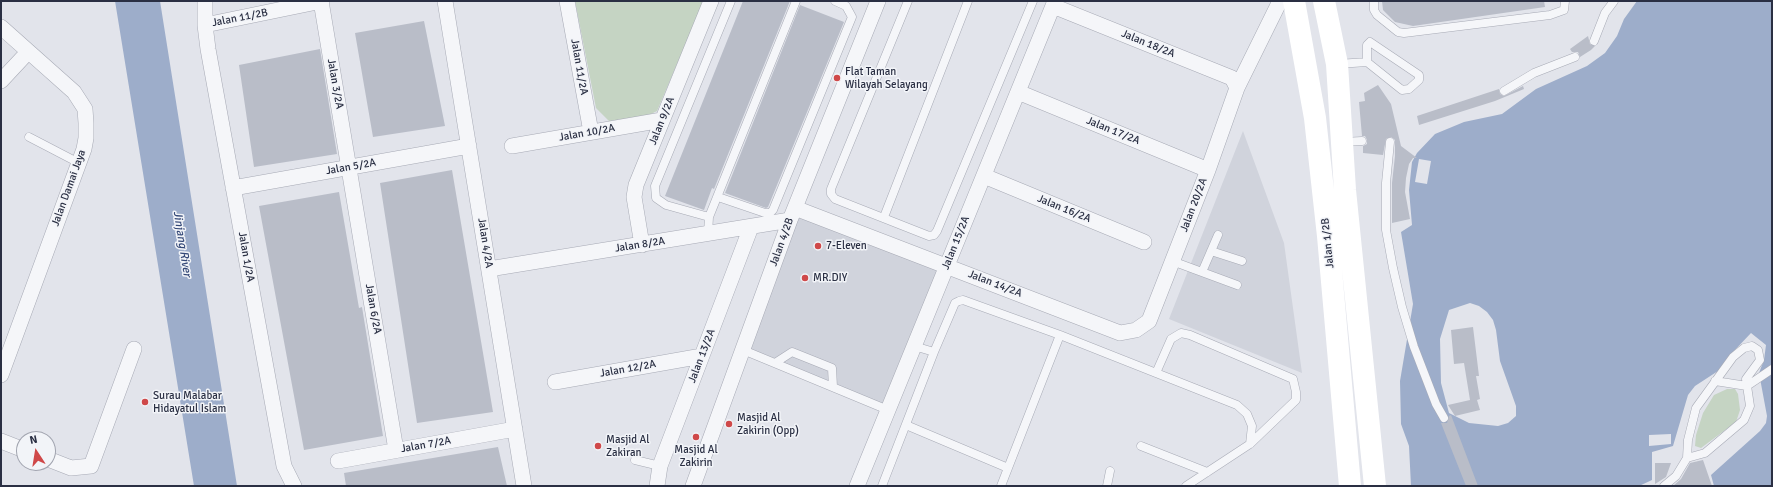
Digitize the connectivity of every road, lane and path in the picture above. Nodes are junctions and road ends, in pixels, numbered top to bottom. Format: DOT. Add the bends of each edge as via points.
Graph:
graph roads {
  1 [pos="205,1"];
  2 [pos="322,1"];
  3 [pos="445,1"];
  4 [pos="567,1"];
  5 [pos="711,1"];
  6 [pos="731,1"];
  7 [pos="796,1"];
  8 [pos="835,1"];
  9 [pos="877,1"];
  10 [pos="908,1"];
  11 [pos="968,1"];
  12 [pos="1033,1"];
  13 [pos="1280,1"];
  14 [pos="1294,1"];
  15 [pos="1316,1"];
  16 [pos="1324,1"];
  17 [pos="1374,1"];
  18 [pos="1565,1"];
  19 [pos="1614,1"];
  20 [pos="1054,4"];
  21 [pos="1328,22"];
  22 [pos="205,25"];
  23 [pos="1,27"];
  24 [pos="1594,41"];
  25 [pos="28,52"];
  26 [pos="1575,57"];
  27 [pos="1367,62"];
  28 [pos="1337,64"];
  29 [pos="1,81"];
  30 [pos="1237,88"];
  31 [pos="1504,91"];
  32 [pos="1018,92"];
  33 [pos="662,120"];
  34 [pos="591,132"];
  35 [pos="30,137"];
  36 [pos="1390,142"];
  37 [pos="469,146"];
  38 [pos="512,146"];
  39 [pos="79,162"];
  40 [pos="349,168"];
  41 [pos="1208,170"];
  42 [pos="984,176"];
  43 [pos="233,188"];
  44 [pos="718,196"];
  45 [pos="792,214"];
  46 [pos="709,217"];
  47 [pos="884,217"];
  48 [pos="751,227"];
  49 [pos="708,234"];
  50 [pos="1218,235"];
  51 [pos="1144,242"];
  52 [pos="642,245"];
  53 [pos="1211,251"];
  54 [pos="1172,261"];
  55 [pos="1242,261"];
  56 [pos="947,266"];
  57 [pos="489,269"];
  58 [pos="1202,272"];
  59 [pos="1237,285"];
  60 [pos="1149,321"];
  61 [pos="1060,335"];
  62 [pos="914,346"];
  63 [pos="134,349"];
  64 [pos="743,350"];
  65 [pos="934,352"];
  66 [pos="702,356"];
  67 [pos="775,364"];
  68 [pos="1772,369"];
  69 [pos="1156,373"];
  70 [pos="1,375"];
  71 [pos="1715,381"];
  72 [pos="555,382"];
  73 [pos="1750,384"];
  74 [pos="833,387"];
  75 [pos="888,410"];
  76 [pos="1444,418"];
  77 [pos="906,425"];
  78 [pos="515,429"];
  79 [pos="1,441"];
  80 [pos="1250,444"];
  81 [pos="1141,446"];
  82 [pos="16,447"];
  83 [pos="396,450"];
  84 [pos="1686,458"];
  85 [pos="635,460"];
  86 [pos="338,461"];
  87 [pos="56,462"];
  88 [pos="660,466"];
  89 [pos="1008,468"];
  90 [pos="1110,471"];
  91 [pos="1207,472"];
  92 [pos="294,486"];
  93 [pos="524,486"];
  94 [pos="657,486"];
  95 [pos="693,486"];
  96 [pos="859,486"];
  97 [pos="882,486"];
  98 [pos="1001,486"];
  99 [pos="1107,486"];
  100 [pos="1186,486"];
  101 [pos="1350,486"];
  102 [pos="1375,486"];
  103 [pos="1664,486"];
  1 -- 22 [label="street, Jalan 1/2A"];
  2 -- 22 [label="street, Jalan 11/2B"];
  2 -- 40 [label="street, Jalan 3/2A"];
  3 -- 37 [label="street, Jalan 4/2A"];
  4 -- 34 [label="street, Jalan 11/2A"];
  5 -- 33 [label="street, Jalan 9/2A"];
  6 -- 46 [label="lane" via="655,186 656,198 666,205"];
  7 -- 44 [label="lane"];
  8 -- 44 [label="lane" via="846,6 852,17 773,210 765,214"];
  9 -- 45 [label="street, Jalan 4/2B"];
  10 -- 47 [label="lane" via="831,189 835,198"];
  11 -- 47 [label="lane"];
  12 -- 47 [label="lane" via="937,231 929,236"];
  13 -- 30 [label="street, Jalan 20/2A"];
  14 -- 101 [label="street, Jalan 1/2B" via="1314,118 1324,197"];
  15 -- 21 [label="street"];
  16 -- 21 [label="street, Jalan 1/2B"];
  17 -- 18 [label="lane" via="1377,15 1398,32 1404,33 1550,15 1564,10"];
  19 -- 24 [label="lane" via="1605,13"];
  20 -- 30 [label="street, Jalan 18/2A" via="1232,78"];
  20 -- 32 [label="street, Jalan 15/2A"];
  21 -- 28 [label="street, Jalan 1/2B"];
  22 -- 43 [label="street, Jalan 1/2A"];
  23 -- 25 [label="street, Jalan Damai Jaya"];
  25 -- 29 [label="street"];
  25 -- 39 [label="street, Jalan Damai Jaya" via="74,92 85,109 86,138"];
  26 -- 31 [label="lane" via="1534,73"];
  27 -- 27 [label="lane" via="1367,45 1370,42 1419,75 1419,80 1409,89 1402,90"];
  27 -- 28 [label="lane"];
  28 -- 102 [label="street, Jalan 1/2B" via="1352,141 1345,190"];
  30 -- 41 [label="street, Jalan 20/2A"];
  32 -- 41 [label="street, Jalan 17/2A"];
  32 -- 42 [label="street, Jalan 15/2A"];
  33 -- 34 [label="street, Jalan 10/2A"];
  33 -- 52 [label="street, Jalan 9/2A" via="634,197"];
  34 -- 38 [label="street, Jalan 10/2A"];
  35 -- 39 [label="lane"];
  36 -- 76 [label="lane" via="1386,183 1386,230 1402,307 1414,347"];
  37 -- 40 [label="street, Jalan 5/2A"];
  37 -- 57 [label="street, Jalan 4/2A"];
  39 -- 70 [label="street, Jalan Damai Jaya"];
  40 -- 43 [label="street, Jalan 5/2A"];
  40 -- 83 [label="street, Jalan 6/2A"];
  41 -- 54 [label="street, Jalan 20/2A"];
  42 -- 51 [label="street, Jalan 16/2A"];
  42 -- 56 [label="street, Jalan 15/2A"];
  43 -- 92 [label="street, Jalan 1/2A" via="284,466"];
  44 -- 46 [label="lane"];
  45 -- 48 [label="street, Jalan 8/2A"];
  45 -- 56 [label="street, Jalan 14/2A"];
  45 -- 64 [label="street, Jalan 4/2B"];
  46 -- 49 [label="lane"];
  48 -- 49 [label="street, Jalan 8/2A"];
  48 -- 66 [label="street, Jalan 13/2A"];
  49 -- 52 [label="street, Jalan 8/2A"];
  50 -- 53 [label="lane"];
  52 -- 57 [label="street, Jalan 8/2A"];
  53 -- 55 [label="lane"];
  53 -- 58 [label="lane"];
  54 -- 58 [label="lane"];
  54 -- 60 [label="street, Jalan 20/2A"];
  56 -- 60 [label="street, Jalan 14/2A" via="1120,333 1136,330"];
  56 -- 62 [label="street, Jalan 15/2A"];
  57 -- 78 [label="street, Jalan 4/2A"];
  58 -- 59 [label="lane"];
  61 -- 65 [label="lane" via="959,300 955,303"];
  61 -- 69 [label="lane"];
  61 -- 89 [label="lane"];
  62 -- 65 [label="lane"];
  62 -- 75 [label="street, Jalan 15/2A"];
  63 -- 87 [label="street" via="91,466 71,468"];
  64 -- 67 [label="lane"];
  64 -- 95 [label="street, Jalan 4/2B"];
  65 -- 77 [label="lane"];
  66 -- 72 [label="street, Jalan 12/2A"];
  66 -- 88 [label="street, Jalan 13/2A"];
  67 -- 74 [label="lane"];
  67 -- 74 [label="lane" via="792,352 832,368"];
  68 -- 73 [label="lane"];
  69 -- 80 [label="lane" via="1238,405 1247,414 1252,426"];
  69 -- 80 [label="lane" via="1171,339 1181,333 1190,334 1293,379 1296,400"];
  71 -- 73 [label="lane"];
  71 -- 73 [label="lane" via="1733,357 1744,348 1752,346 1758,350 1760,360 1746,379"];
  71 -- 84 [label="lane" via="1696,408"];
  73 -- 84 [label="lane" via="1750,406 1744,420 1705,453"];
  74 -- 75 [label="lane"];
  75 -- 96 [label="street, Jalan 15/2A"];
  77 -- 89 [label="lane"];
  77 -- 97 [label="lane"];
  78 -- 83 [label="street, Jalan 7/2A"];
  78 -- 93 [label="street, Jalan 4/2A"];
  79 -- 82 [label="street"];
  80 -- 91 [label="lane"];
  81 -- 91 [label="lane"];
  83 -- 86 [label="street, Jalan 7/2A"];
  84 -- 103 [label="lane" via="1676,476"];
  85 -- 88 [label="lane"];
  88 -- 94 [label="street, Jalan 13/2A"];
  89 -- 98 [label="lane"];
  90 -- 99 [label="lane"];
  91 -- 100 [label="lane"];
}
